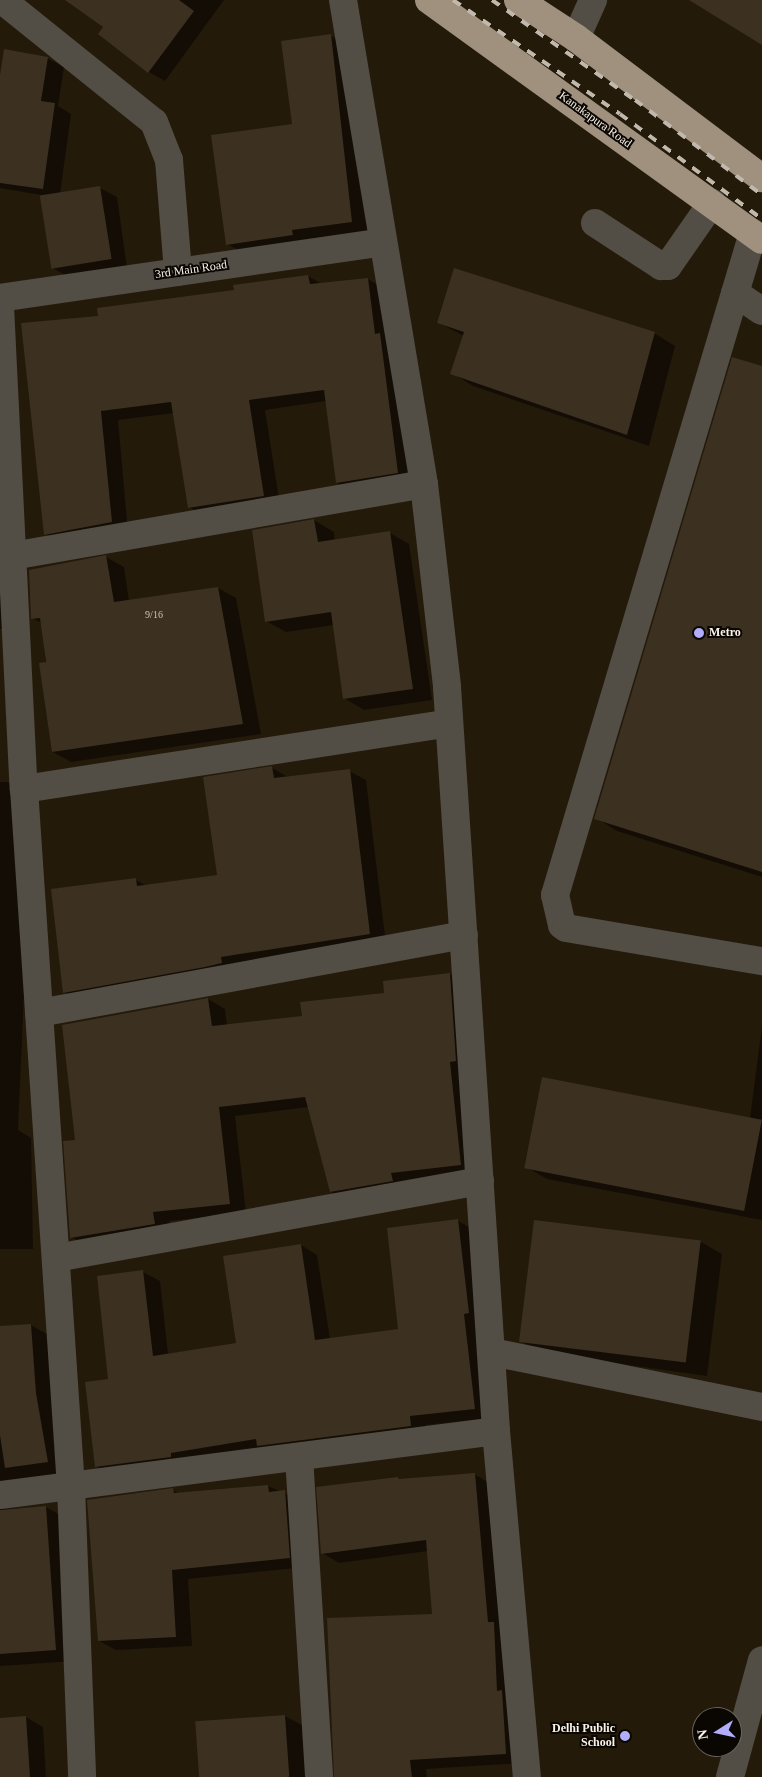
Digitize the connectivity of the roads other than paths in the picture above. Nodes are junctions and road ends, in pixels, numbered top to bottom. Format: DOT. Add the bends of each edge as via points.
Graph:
graph roads {
  1 [pos="2,0"];
  2 [pos="343,0"];
  3 [pos="428,0"];
  4 [pos="518,0"];
  5 [pos="592,0"];
  6 [pos="576,38"];
  7 [pos="762,178"];
  8 [pos="712,203"];
  9 [pos="595,223"];
  10 [pos="757,236"];
  11 [pos="382,242"];
  12 [pos="178,272"];
  13 [pos="735,293"];
  14 [pos="0,298"];
  15 [pos="0,306"];
  16 [pos="762,311"];
  17 [pos="424,484"];
  18 [pos="12,556"];
  19 [pos="449,723"];
  20 [pos="24,790"];
  21 [pos="464,935"];
  22 [pos="762,960"];
  23 [pos="39,1013"];
  24 [pos="480,1181"];
  25 [pos="56,1258"];
  26 [pos="492,1352"];
  27 [pos="762,1407"];
  28 [pos="496,1431"];
  29 [pos="299,1457"];
  30 [pos="71,1487"];
  31 [pos="0,1495"];
  32 [pos="762,1660"];
  33 [pos="82,1777"];
  34 [pos="319,1777"];
  35 [pos="527,1777"];
  36 [pos="730,1777"];
  1 -- 12 [label="street" via="154,122 168,160"];
  2 -- 11 [label="street"];
  3 -- 8 [label="highway, Kanakapura Road"];
  4 -- 6 [label="highway"];
  5 -- 6 [label="street"];
  6 -- 7 [label="highway"];
  8 -- 9 [label="street" via="668,266 661,266"];
  8 -- 10 [label="highway, Kanakapura Road"];
  10 -- 13 [label="street"];
  11 -- 12 [label="street, 3rd Main Road"];
  11 -- 17 [label="street"];
  12 -- 14 [label="street, 3rd Main Road"];
  13 -- 16 [label="street"];
  13 -- 22 [label="street" via="555,895 562,925 566,928"];
  15 -- 18 [label="street"];
  17 -- 18 [label="street"];
  17 -- 19 [label="street"];
  18 -- 20 [label="street"];
  19 -- 20 [label="street"];
  19 -- 21 [label="street"];
  20 -- 23 [label="street"];
  21 -- 23 [label="street"];
  21 -- 24 [label="street"];
  23 -- 25 [label="street"];
  24 -- 25 [label="street"];
  24 -- 26 [label="street"];
  25 -- 30 [label="street"];
  26 -- 27 [label="street"];
  26 -- 28 [label="street"];
  28 -- 29 [label="street"];
  28 -- 35 [label="street"];
  29 -- 30 [label="street"];
  29 -- 34 [label="street"];
  30 -- 31 [label="street"];
  30 -- 33 [label="street"];
  32 -- 36 [label="street"];
}
